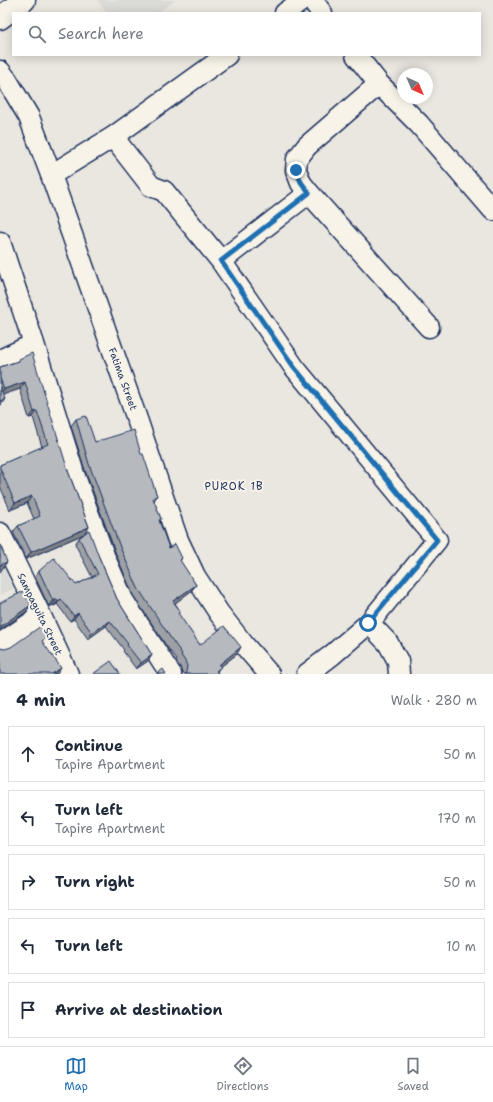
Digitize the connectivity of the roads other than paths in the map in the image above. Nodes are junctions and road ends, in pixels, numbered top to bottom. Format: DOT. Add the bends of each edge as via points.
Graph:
graph roads {
  1 [pos="24,0"];
  2 [pos="303,0"];
  3 [pos="312,0"];
  4 [pos="286,12"];
  5 [pos="321,12"];
  6 [pos="0,18"];
  7 [pos="226,56"];
  8 [pos="357,56"];
  9 [pos="0,71"];
  10 [pos="379,84"];
  11 [pos="113,137"];
  12 [pos="51,175"];
  13 [pos="309,193"];
  14 [pos="493,210"];
  15 [pos="0,242"];
  16 [pos="221,261"];
  17 [pos="429,327"];
  18 [pos="34,344"];
  19 [pos="0,360"];
  20 [pos="0,534"];
  21 [pos="41,616"];
  22 [pos="368,623"];
  23 [pos="0,644"];
  24 [pos="68,674"];
  25 [pos="171,674"];
  26 [pos="269,674"];
  27 [pos="307,674"];
  28 [pos="399,674"];
  1 -- 6 [label="main road"];
  2 -- 4 [label="street"];
  3 -- 5 [label="street"];
  7 -- 11 [label="street"];
  8 -- 10 [label="street"];
  9 -- 12 [label="street, Fatima Street" via="29,117"];
  10 -- 13 [label="street" via="307,146 297,159 296,170"];
  10 -- 14 [label="street" via="419,124"];
  11 -- 12 [label="street"];
  11 -- 16 [label="street" via="151,186 164,191"];
  12 -- 26 [label="street, Fatima Street" via="178,540 195,576 219,613"];
  13 -- 16 [label="street"];
  13 -- 17 [label="street"];
  15 -- 18 [label="street"];
  16 -- 22 [label="street" via="294,367 437,540"];
  18 -- 19 [label="street"];
  18 -- 25 [label="street" via="74,474 105,558 123,600"];
  20 -- 21 [label="street, Sampaguita Street"];
  21 -- 23 [label="street"];
  21 -- 24 [label="street, Sampaguita Street"];
  22 -- 27 [label="street"];
  22 -- 28 [label="street" via="388,643 398,661"];
}
